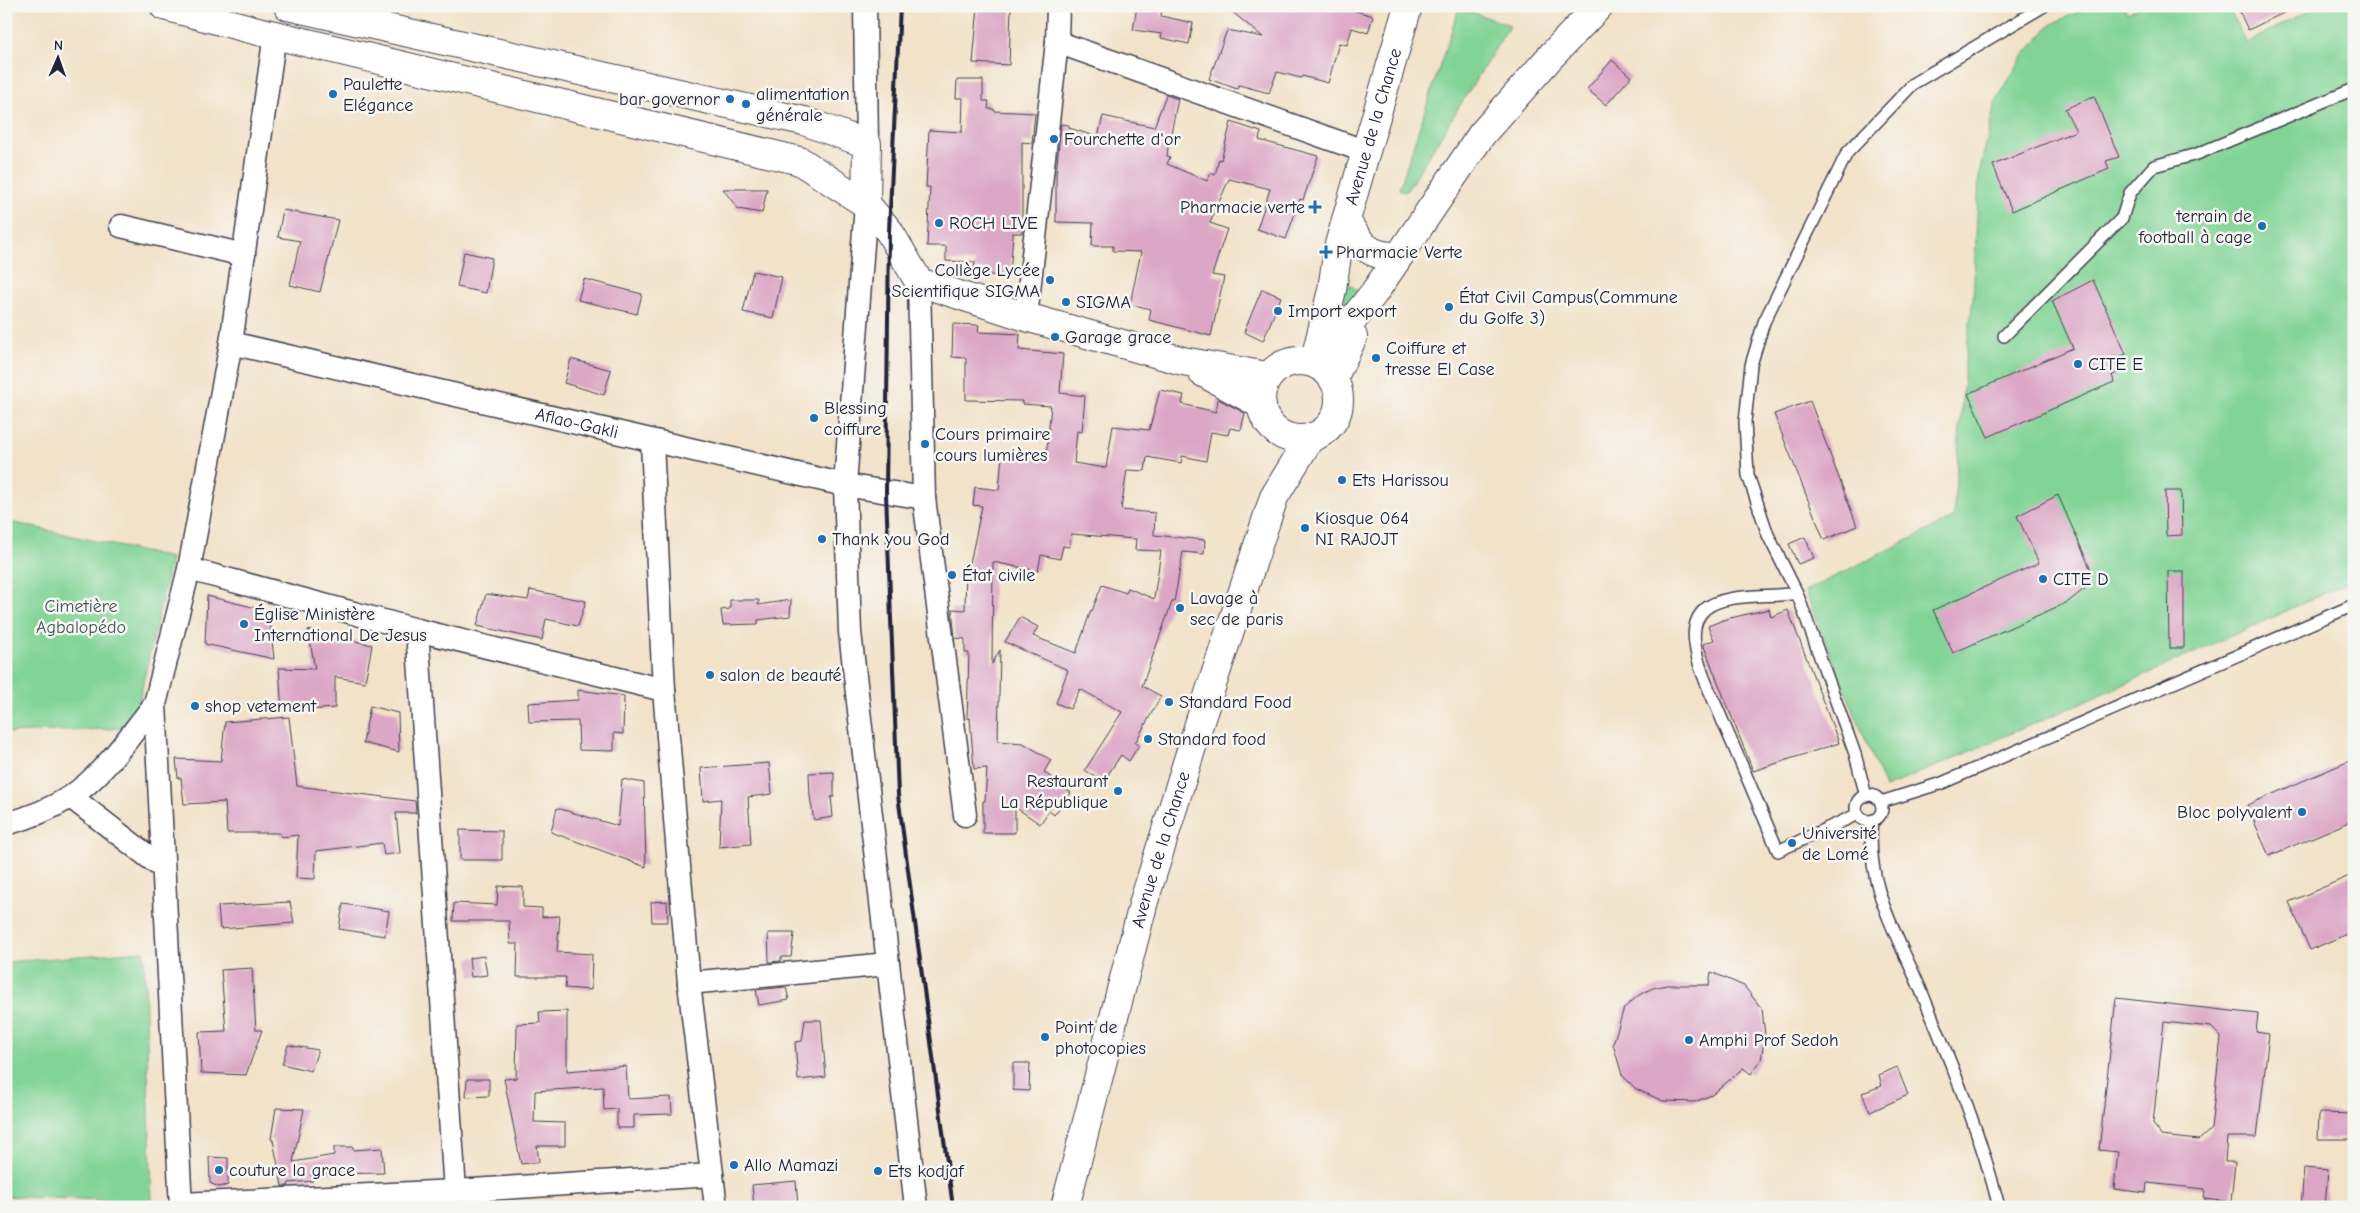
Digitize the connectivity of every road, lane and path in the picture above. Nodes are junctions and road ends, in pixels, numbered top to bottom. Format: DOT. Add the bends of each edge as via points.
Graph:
graph roads {
  1 [pos="164,6"];
  2 [pos="288,6"];
  3 [pos="865,6"];
  4 [pos="1058,6"];
  5 [pos="1408,6"];
  6 [pos="1599,6"];
  7 [pos="2044,6"];
  8 [pos="275,34"];
  9 [pos="1057,42"];
  10 [pos="2354,88"];
  11 [pos="867,144"];
  12 [pos="1364,151"];
  13 [pos="866,204"];
  14 [pos="1346,220"];
  15 [pos="121,226"];
  16 [pos="244,255"];
  17 [pos="1398,256"];
  18 [pos="919,282"];
  19 [pos="1026,317"];
  20 [pos="2004,336"];
  21 [pos="231,343"];
  22 [pos="1183,361"];
  23 [pos="1314,367"];
  24 [pos="1267,376"];
  25 [pos="1265,414"];
  26 [pos="1310,438"];
  27 [pos="652,442"];
  28 [pos="845,485"];
  29 [pos="1274,497"];
  30 [pos="924,498"];
  31 [pos="189,569"];
  32 [pos="1797,593"];
  33 [pos="2354,605"];
  34 [pos="417,630"];
  35 [pos="664,690"];
  36 [pos="155,704"];
  37 [pos="1866,796"];
  38 [pos="71,797"];
  39 [pos="1881,802"];
  40 [pos="1858,814"];
  41 [pos="965,816"];
  42 [pos="1872,821"];
  43 [pos="6,824"];
  44 [pos="163,868"];
  45 [pos="888,964"];
  46 [pos="689,983"];
  47 [pos="712,1175"];
  48 [pos="455,1191"];
  49 [pos="181,1206"];
  50 [pos="716,1207"];
  51 [pos="916,1207"];
  52 [pos="1064,1207"];
  53 [pos="1999,1207"];
  1 -- 8 [label="street"];
  2 -- 11 [label="street" via="804,122"];
  3 -- 11 [label="street"];
  4 -- 9 [label="street"];
  5 -- 12 [label="street, Avenue de la Chance"];
  6 -- 17 [label="street" via="1482,134"];
  7 -- 32 [label="lane" via="1914,83 1847,153 1764,322 1751,365 1745,422 1748,474 1768,535"];
  8 -- 13 [label="street" via="800,161"];
  8 -- 16 [label="street"];
  9 -- 12 [label="street"];
  9 -- 19 [label="street"];
  10 -- 20 [label="lane" via="2197,154 2154,166 2130,193 2122,218"];
  11 -- 13 [label="street"];
  12 -- 14 [label="street, Avenue de la Chance"];
  13 -- 18 [label="street" via="889,231"];
  13 -- 28 [label="street"];
  14 -- 17 [label="street" via="1359,242 1370,251"];
  14 -- 23 [label="street, Avenue de la Chance"];
  15 -- 16 [label="street"];
  16 -- 21 [label="street"];
  17 -- 23 [label="street" via="1374,293"];
  18 -- 19 [label="street"];
  18 -- 30 [label="street"];
  19 -- 22 [label="street"];
  21 -- 27 [label="street, Aflao-Gakli"];
  21 -- 31 [label="street"];
  22 -- 24 [label="street"];
  22 -- 25 [label="street"];
  23 -- 24 [label="street" via="1276,369"];
  23 -- 26 [label="street" via="1339,396 1336,414 1326,429"];
  24 -- 25 [label="street" via="1262,390"];
  25 -- 26 [label="street" via="1282,435"];
  25 -- 29 [label="street, Avenue de la Chance" via="1276,440"];
  26 -- 29 [label="street, Avenue de la Chance"];
  27 -- 28 [label="street, Aflao-Gakli"];
  27 -- 35 [label="street"];
  28 -- 30 [label="street, Aflao-Gakli"];
  28 -- 45 [label="street" via="850,632"];
  29 -- 52 [label="street, Avenue de la Chance" via="1144,901"];
  30 -- 41 [label="street"];
  31 -- 34 [label="street"];
  31 -- 36 [label="street"];
  32 -- 37 [label="lane"];
  32 -- 40 [label="lane" via="1715,602 1697,620 1694,633 1697,655 1778,851"];
  33 -- 39 [label="lane" via="1942,783"];
  34 -- 35 [label="street"];
  34 -- 48 [label="street"];
  35 -- 46 [label="street"];
  36 -- 38 [label="street" via="115,754"];
  36 -- 44 [label="street"];
  37 -- 39 [label="lane"];
  37 -- 40 [label="lane" via="1858,803"];
  38 -- 43 [label="street"];
  38 -- 44 [label="street"];
  39 -- 42 [label="lane" via="1881,814"];
  40 -- 42 [label="lane"];
  42 -- 53 [label="lane" via="1870,844 1881,904 1920,986 1960,1084 1988,1163"];
  44 -- 49 [label="street"];
  45 -- 46 [label="street"];
  45 -- 51 [label="street"];
  46 -- 47 [label="street"];
  47 -- 48 [label="street"];
  47 -- 50 [label="street"];
  48 -- 49 [label="street"];
}
